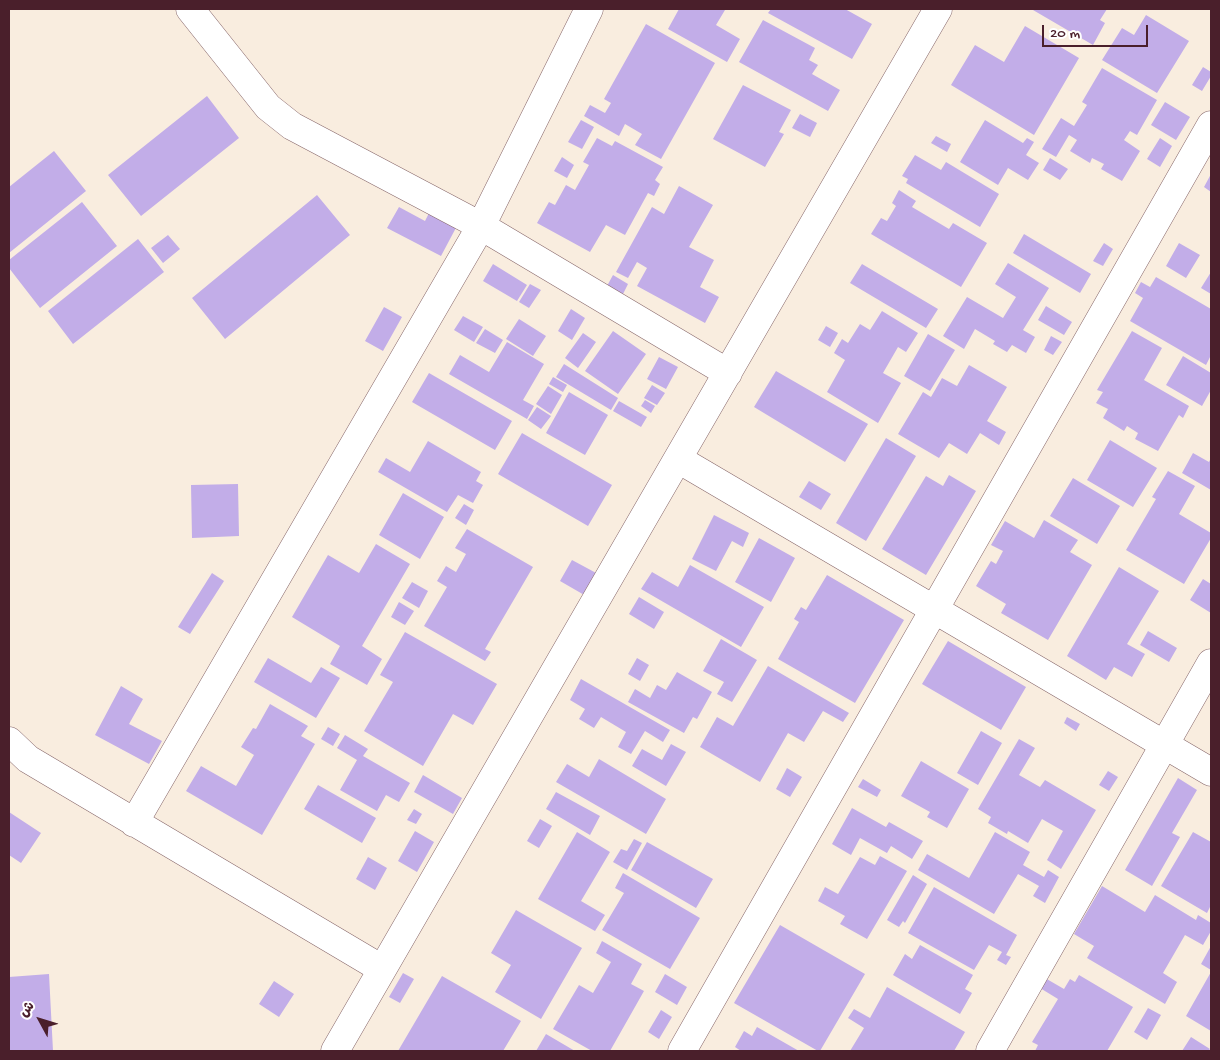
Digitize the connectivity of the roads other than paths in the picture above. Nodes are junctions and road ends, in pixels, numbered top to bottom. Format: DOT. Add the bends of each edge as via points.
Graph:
graph roads {
  1 [pos="190,9"];
  2 [pos="590,9"];
  3 [pos="938,9"];
  4 [pos="1211,125"];
  5 [pos="481,226"];
  6 [pos="728,373"];
  7 [pos="678,459"];
  8 [pos="934,610"];
  9 [pos="1211,663"];
  10 [pos="9,741"];
  11 [pos="1164,746"];
  12 [pos="1211,772"];
  13 [pos="134,823"];
  14 [pos="382,969"];
  15 [pos="334,1051"];
  16 [pos="682,1051"];
  17 [pos="990,1051"];
  1 -- 5 [label="street" via="268,107 292,126"];
  2 -- 5 [label="street"];
  3 -- 6 [label="street"];
  4 -- 8 [label="street"];
  5 -- 6 [label="street"];
  5 -- 13 [label="street"];
  6 -- 7 [label="street"];
  7 -- 8 [label="street"];
  7 -- 14 [label="street"];
  8 -- 11 [label="street"];
  8 -- 16 [label="street"];
  9 -- 11 [label="street"];
  10 -- 13 [label="street" via="28,759"];
  11 -- 12 [label="street"];
  11 -- 17 [label="street"];
  13 -- 14 [label="street"];
  14 -- 15 [label="street"];
}
